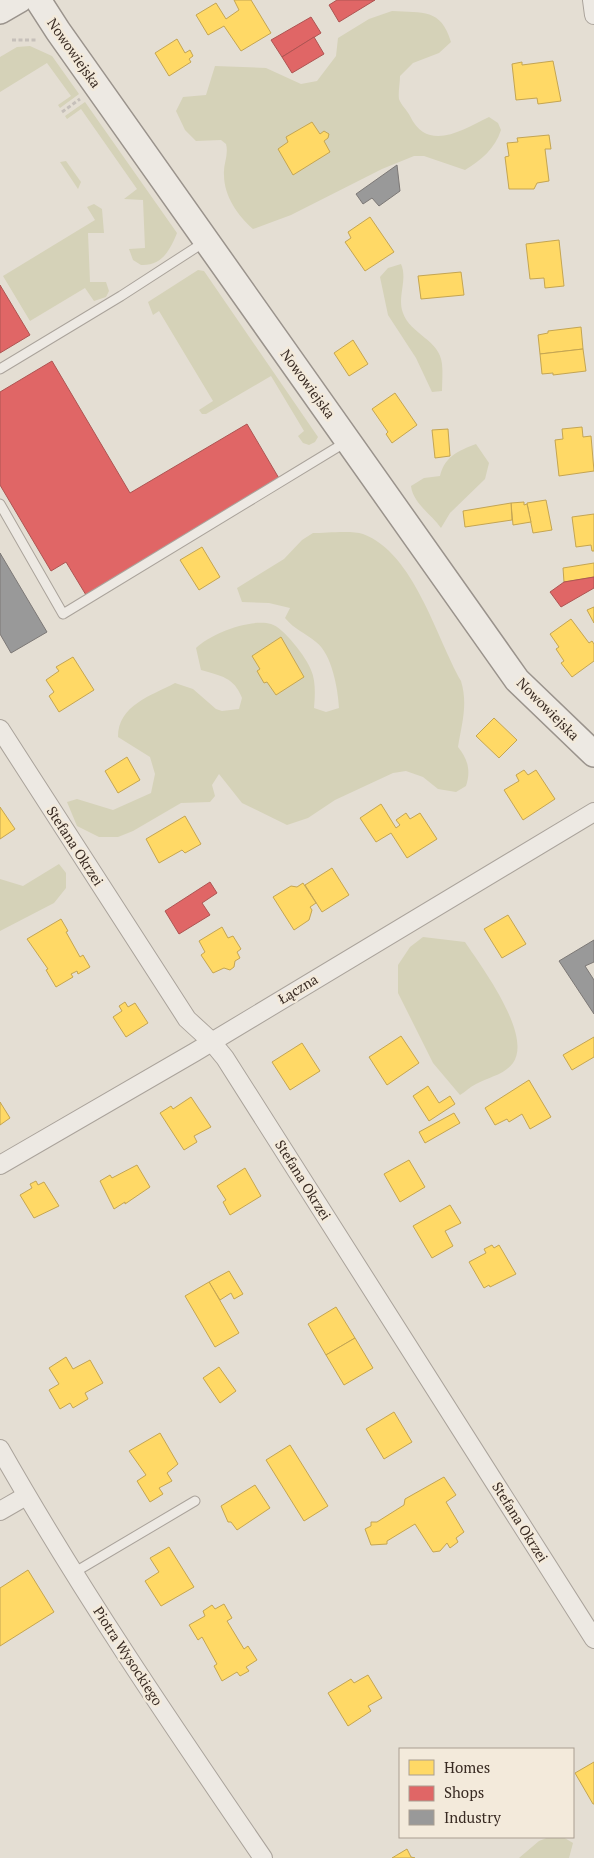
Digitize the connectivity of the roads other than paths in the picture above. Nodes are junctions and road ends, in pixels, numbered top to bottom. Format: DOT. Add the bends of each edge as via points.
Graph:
graph roads {
  1 [pos="18,0"];
  2 [pos="38,0"];
  3 [pos="592,0"];
  4 [pos="0,11"];
  5 [pos="594,15"];
  6 [pos="206,241"];
  7 [pos="0,369"];
  8 [pos="348,441"];
  9 [pos="0,504"];
  10 [pos="0,729"];
  11 [pos="594,754"];
  12 [pos="594,812"];
  13 [pos="211,1041"];
  14 [pos="0,1164"];
  15 [pos="0,1449"];
  16 [pos="26,1496"];
  17 [pos="195,1501"];
  18 [pos="0,1511"];
  19 [pos="75,1572"];
  20 [pos="594,1639"];
  21 [pos="263,1858"];
  1 -- 4 [label="street"];
  2 -- 6 [label="street, Nowowiejska"];
  3 -- 5 [label="street"];
  6 -- 7 [label="lane"];
  6 -- 8 [label="street, Nowowiejska"];
  8 -- 9 [label="lane" via="63,614"];
  8 -- 11 [label="street, Nowowiejska" via="517,680"];
  10 -- 13 [label="street, Stefana Okrzei" via="187,1019"];
  12 -- 13 [label="street, Łączna"];
  13 -- 14 [label="street, Łączna"];
  13 -- 20 [label="street, Stefana Okrzei" via="225,1058"];
  15 -- 16 [label="street, Piotra Wysockiego"];
  16 -- 18 [label="street"];
  16 -- 19 [label="street, Piotra Wysockiego"];
  17 -- 19 [label="lane"];
  19 -- 21 [label="street, Piotra Wysockiego" via="179,1735"];
}
